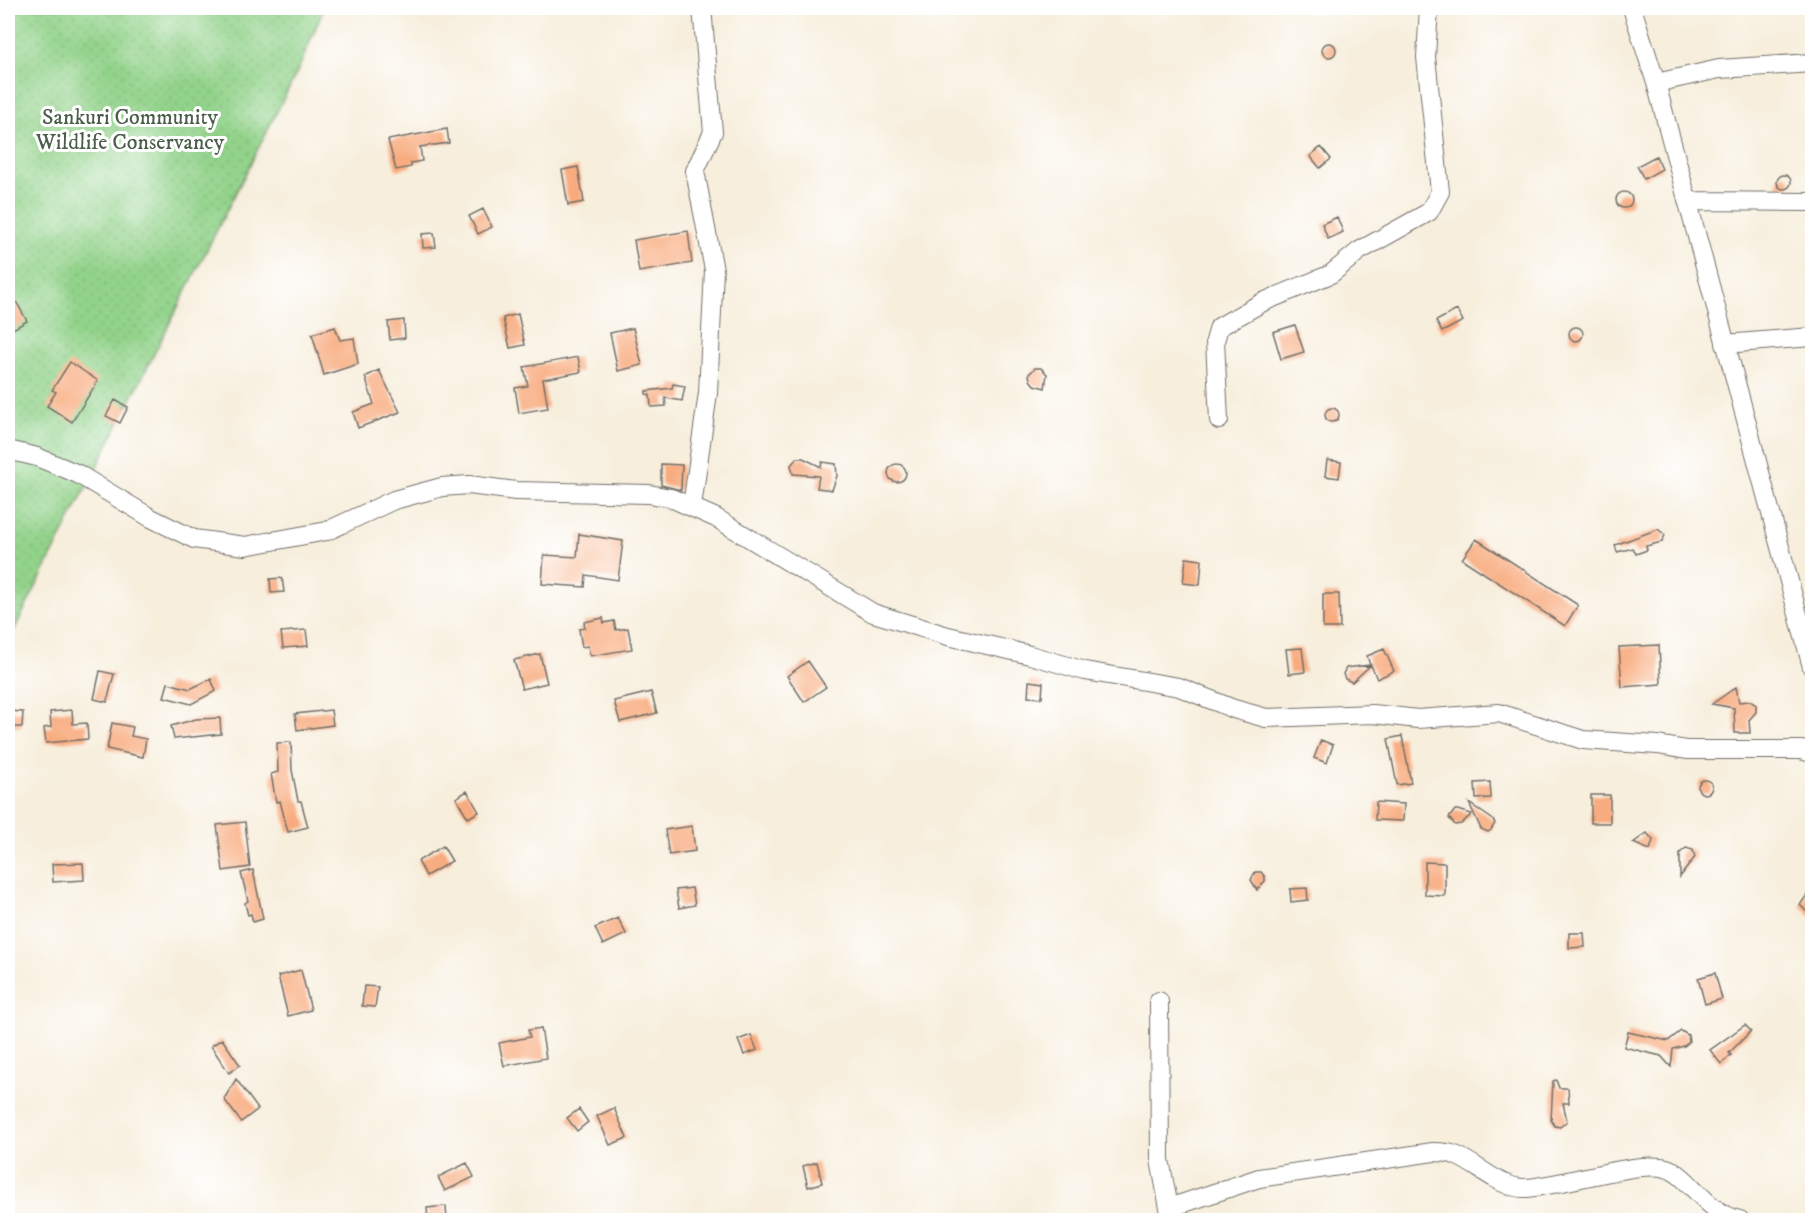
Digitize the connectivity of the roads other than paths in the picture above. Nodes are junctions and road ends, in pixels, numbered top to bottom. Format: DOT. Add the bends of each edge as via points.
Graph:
graph roads {
  1 [pos="702,8"];
  2 [pos="1429,8"];
  3 [pos="1632,8"];
  4 [pos="1812,63"];
  5 [pos="1656,83"];
  6 [pos="1687,201"];
  7 [pos="1812,202"];
  8 [pos="1812,338"];
  9 [pos="1725,344"];
  10 [pos="1219,420"];
  11 [pos="8,450"];
  12 [pos="692,506"];
  13 [pos="1806,615"];
  14 [pos="1812,667"];
  15 [pos="1812,753"];
  16 [pos="1159,1001"];
  17 [pos="1740,1221"];
  1 -- 12 [label="street" via="713,132 695,171 714,270 708,393"];
  2 -- 10 [label="street" via="1426,57 1440,192 1435,205 1359,251 1331,274 1263,302 1219,327 1215,341"];
  3 -- 5 [label="street"];
  4 -- 5 [label="street" via="1719,69"];
  5 -- 6 [label="street"];
  6 -- 7 [label="street"];
  6 -- 9 [label="street"];
  8 -- 9 [label="street"];
  9 -- 13 [label="street"];
  11 -- 12 [label="street" via="78,474 194,539 245,546 327,531 394,500 442,487 649,494"];
  12 -- 15 [label="street" via="873,613 1085,671 1179,687 1266,718 1373,714 1418,719 1499,713 1583,740 1687,750"];
  13 -- 14 [label="street"];
  16 -- 17 [label="street" via="1160,1160 1169,1208 1260,1178 1433,1152 1454,1154 1491,1176 1524,1188 1659,1166 1670,1169 1714,1210"];
}
